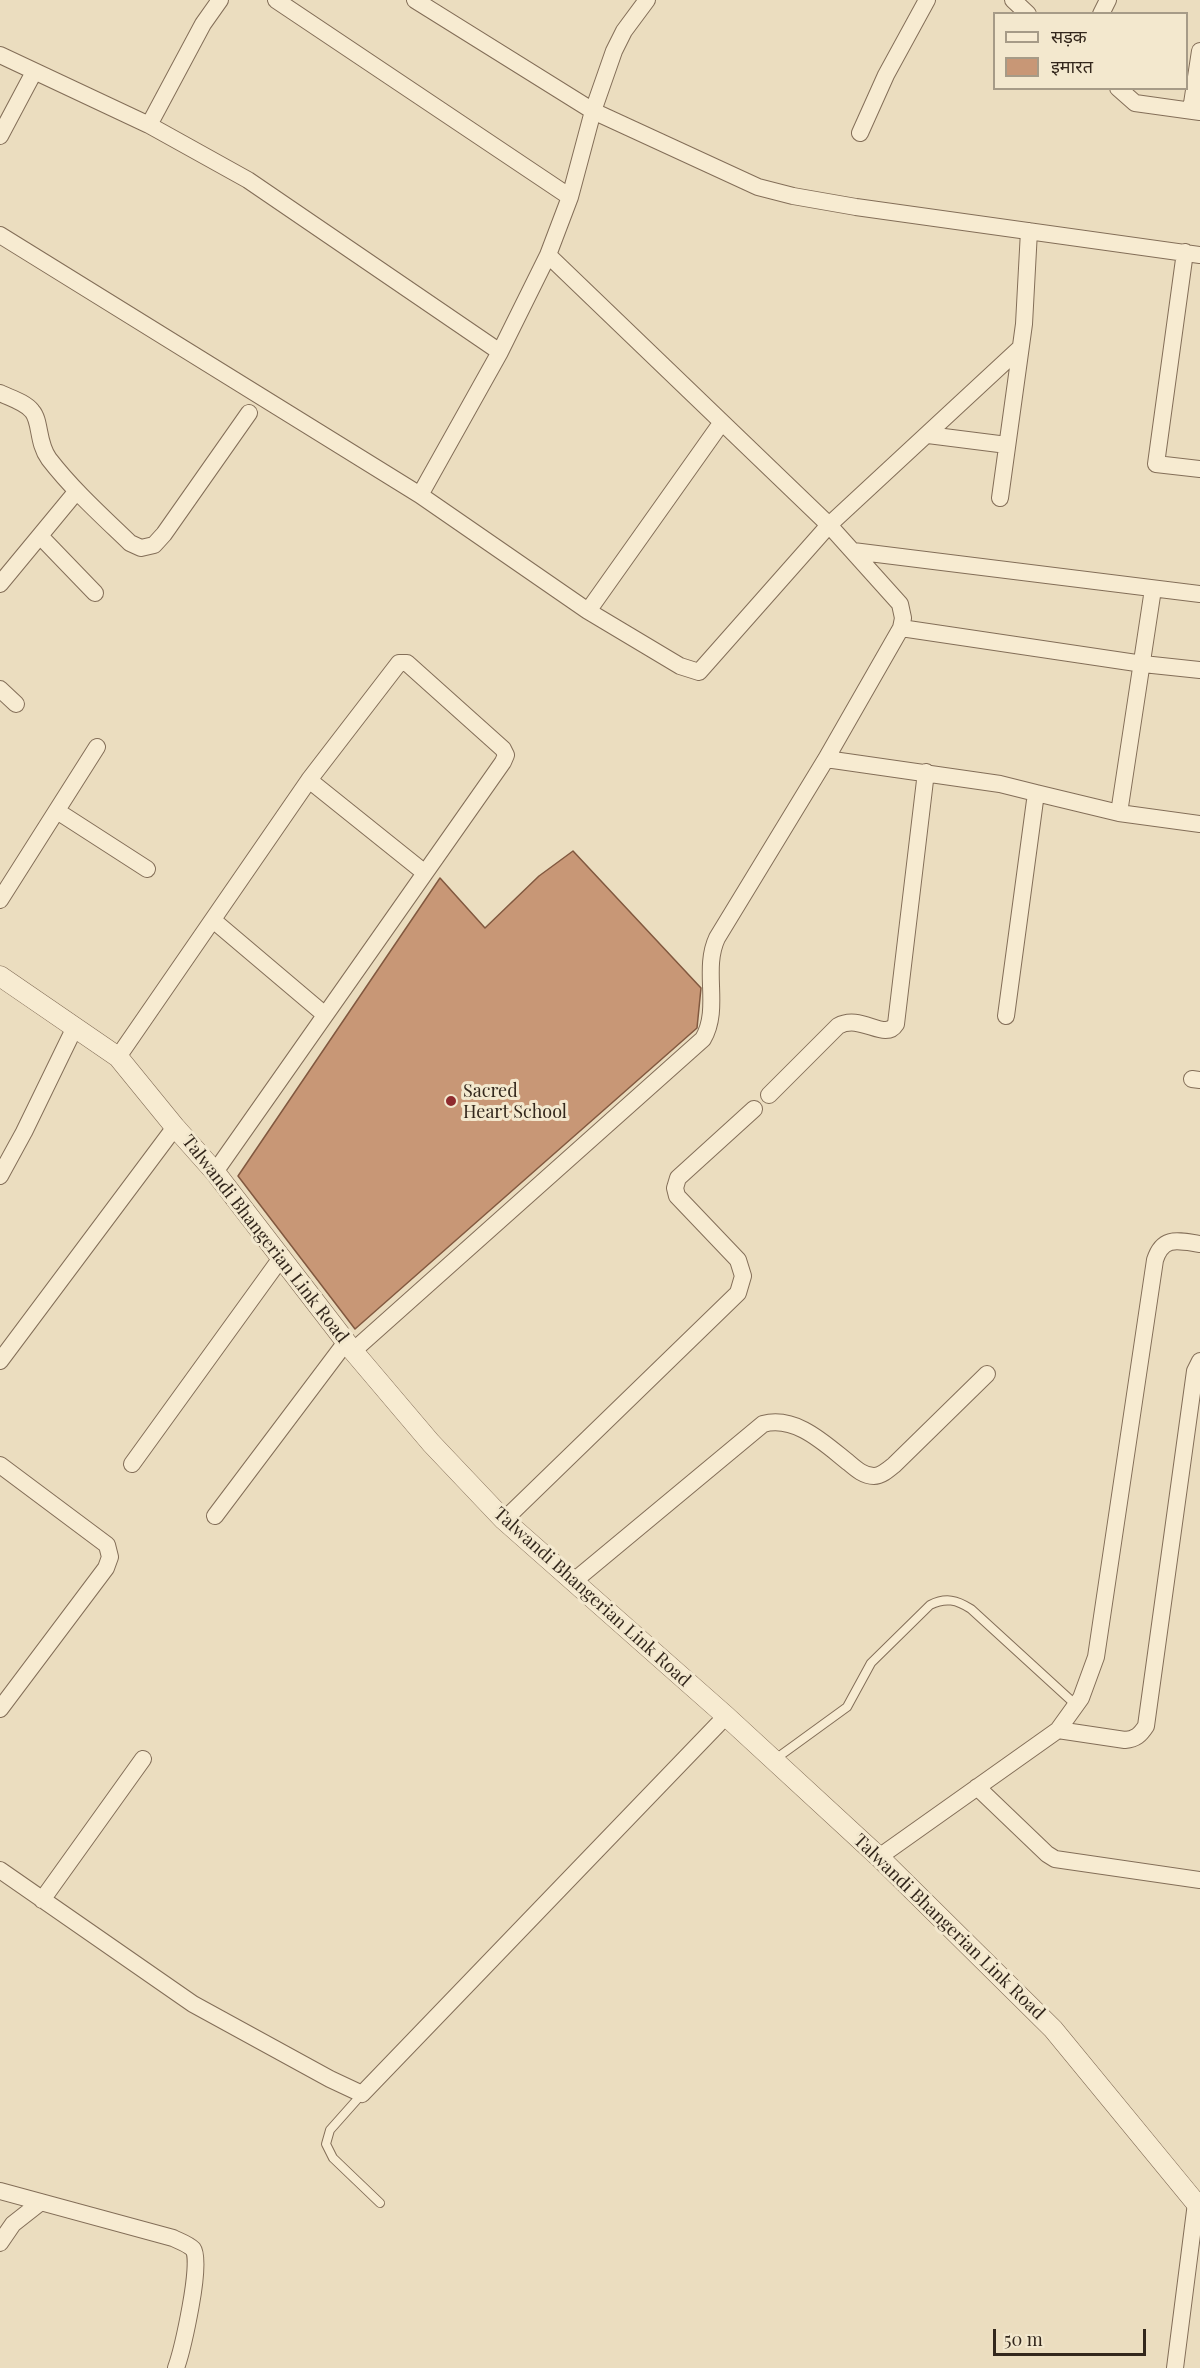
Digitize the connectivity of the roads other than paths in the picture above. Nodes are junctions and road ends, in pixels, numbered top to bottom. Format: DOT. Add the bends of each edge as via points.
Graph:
graph roads {
  1 [pos="220,0"];
  2 [pos="276,0"];
  3 [pos="415,0"];
  4 [pos="647,0"];
  5 [pos="927,0"];
  6 [pos="1012,0"];
  7 [pos="1026,12"];
  8 [pos="1200,51"];
  9 [pos="0,55"];
  10 [pos="34,72"];
  11 [pos="1120,90"];
  12 [pos="593,111"];
  13 [pos="1196,111"];
  14 [pos="149,125"];
  15 [pos="860,133"];
  16 [pos="0,136"];
  17 [pos="570,197"];
  18 [pos="1029,231"];
  19 [pos="2,241"];
  20 [pos="1192,254"];
  21 [pos="548,255"];
  22 [pos="1020,348"];
  23 [pos="500,352"];
  24 [pos="0,393"];
  25 [pos="249,413"];
  26 [pos="722,422"];
  27 [pos="928,435"];
  28 [pos="1007,445"];
  29 [pos="1200,469"];
  30 [pos="76,492"];
  31 [pos="420,495"];
  32 [pos="1000,498"];
  33 [pos="829,525"];
  34 [pos="40,536"];
  35 [pos="854,551"];
  36 [pos="0,584"];
  37 [pos="1153,589"];
  38 [pos="95,593"];
  39 [pos="1200,594"];
  40 [pos="588,611"];
  41 [pos="901,628"];
  42 [pos="1143,664"];
  43 [pos="1200,670"];
  44 [pos="0,688"];
  45 [pos="16,704"];
  46 [pos="98,747"];
  47 [pos="826,759"];
  48 [pos="926,772"];
  49 [pos="309,780"];
  50 [pos="1036,794"];
  51 [pos="57,811"];
  52 [pos="1119,813"];
  53 [pos="1200,824"];
  54 [pos="147,869"];
  55 [pos="425,873"];
  56 [pos="0,900"];
  57 [pos="213,920"];
  58 [pos="0,976"];
  59 [pos="324,1014"];
  60 [pos="1006,1016"];
  61 [pos="75,1027"];
  62 [pos="118,1057"];
  63 [pos="769,1095"];
  64 [pos="754,1109"];
  65 [pos="175,1127"];
  66 [pos="215,1172"];
  67 [pos="0,1176"];
  68 [pos="1200,1244"];
  69 [pos="280,1258"];
  70 [pos="349,1346"];
  71 [pos="0,1361"];
  72 [pos="1200,1361"];
  73 [pos="987,1374"];
  74 [pos="132,1464"];
  75 [pos="0,1465"];
  76 [pos="214,1516"];
  77 [pos="504,1520"];
  78 [pos="574,1581"];
  79 [pos="1076,1705"];
  80 [pos="0,1708"];
  81 [pos="726,1716"];
  82 [pos="1058,1730"];
  83 [pos="144,1759"];
  84 [pos="774,1760"];
  85 [pos="977,1787"];
  86 [pos="879,1857"];
  87 [pos="0,1870"];
  88 [pos="1200,1880"];
  89 [pos="42,1900"];
  90 [pos="362,2094"];
  91 [pos="0,2191"];
  92 [pos="41,2202"];
  93 [pos="380,2203"];
  94 [pos="1199,2205"];
  95 [pos="0,2243"];
  96 [pos="176,2368"];
  97 [pos="1175,2368"];
  1 -- 14 [label="street"];
  2 -- 17 [label="street"];
  3 -- 12 [label="street"];
  4 -- 12 [label="street" via="619,40"];
  5 -- 15 [label="street"];
  6 -- 7 [label="street"];
  8 -- 13 [label="street"];
  9 -- 10 [label="street"];
  10 -- 14 [label="street"];
  10 -- 16 [label="street"];
  11 -- 13 [label="street" via="1135,103"];
  12 -- 17 [label="street"];
  12 -- 18 [label="street" via="775,193"];
  14 -- 23 [label="street" via="248,180"];
  17 -- 21 [label="street"];
  18 -- 20 [label="street"];
  18 -- 22 [label="street"];
  19 -- 31 [label="street"];
  20 -- 29 [label="street" via="1156,464"];
  21 -- 23 [label="street"];
  21 -- 26 [label="street"];
  22 -- 27 [label="street"];
  22 -- 28 [label="street"];
  23 -- 31 [label="street"];
  24 -- 30 [label="street" via="33,412 42,446"];
  25 -- 30 [label="street" via="154,545 141,548 130,543"];
  26 -- 33 [label="street"];
  26 -- 40 [label="street"];
  27 -- 28 [label="street"];
  27 -- 33 [label="street"];
  28 -- 32 [label="street"];
  30 -- 34 [label="street"];
  31 -- 40 [label="street"];
  33 -- 35 [label="street"];
  33 -- 40 [label="street" via="699,672 680,666"];
  34 -- 36 [label="street"];
  34 -- 38 [label="street"];
  35 -- 37 [label="street"];
  35 -- 41 [label="street" via="900,604"];
  37 -- 39 [label="street"];
  37 -- 42 [label="street"];
  41 -- 42 [label="street"];
  41 -- 47 [label="street"];
  42 -- 43 [label="street"];
  42 -- 52 [label="street"];
  44 -- 45 [label="street"];
  46 -- 51 [label="street"];
  47 -- 48 [label="street"];
  47 -- 70 [label="street" via="712,947 710,1023 703,1039"];
  48 -- 50 [label="street"];
  48 -- 63 [label="street" via="896,1024 886,1031 853,1021 838,1026"];
  49 -- 55 [label="street"];
  49 -- 55 [label="street" via="396,666 406,663 506,755"];
  49 -- 57 [label="street"];
  50 -- 52 [label="street"];
  50 -- 60 [label="street"];
  51 -- 54 [label="street"];
  51 -- 56 [label="street"];
  52 -- 53 [label="street"];
  55 -- 59 [label="street"];
  57 -- 59 [label="street"];
  57 -- 62 [label="street"];
  58 -- 61 [label="street, Talwandi Bhangerian Link Road"];
  59 -- 66 [label="street"];
  61 -- 62 [label="street, Talwandi Bhangerian Link Road"];
  61 -- 67 [label="street"];
  62 -- 65 [label="street, Talwandi Bhangerian Link Road"];
  64 -- 77 [label="street" via="678,1178 675,1188 677,1196 738,1260 743,1276 738,1293"];
  65 -- 66 [label="street, Talwandi Bhangerian Link Road"];
  65 -- 71 [label="street"];
  66 -- 69 [label="street, Talwandi Bhangerian Link Road"];
  68 -- 79 [label="street" via="1167,1243 1155,1260 1096,1657"];
  69 -- 70 [label="street, Talwandi Bhangerian Link Road"];
  69 -- 74 [label="street"];
  70 -- 76 [label="street"];
  70 -- 77 [label="street, Talwandi Bhangerian Link Road" via="431,1443"];
  72 -- 82 [label="street" via="1146,1726 1141,1734 1125,1740"];
  73 -- 78 [label="street" via="894,1465 874,1476 865,1475 794,1425 763,1424"];
  75 -- 80 [label="street" via="107,1545 110,1557 106,1568"];
  77 -- 78 [label="street, Talwandi Bhangerian Link Road"];
  78 -- 81 [label="street, Talwandi Bhangerian Link Road"];
  79 -- 82 [label="street"];
  79 -- 84 [label="lane" via="971,1609 960,1602 940,1600 879,1653 847,1707"];
  81 -- 84 [label="street, Talwandi Bhangerian Link Road"];
  81 -- 90 [label="street"];
  82 -- 85 [label="street"];
  83 -- 89 [label="street"];
  84 -- 86 [label="street, Talwandi Bhangerian Link Road"];
  85 -- 86 [label="street"];
  85 -- 88 [label="street" via="1055,1859"];
  86 -- 94 [label="street, Talwandi Bhangerian Link Road" via="1053,2029"];
  87 -- 89 [label="street"];
  89 -- 90 [label="street" via="193,2004"];
  90 -- 93 [label="lane" via="330,2130 326,2144 333,2158"];
  91 -- 92 [label="street"];
  92 -- 95 [label="street" via="12,2224"];
  92 -- 96 [label="street" via="172,2238 192,2249 196,2256 195,2271"];
  94 -- 97 [label="street"];
}
